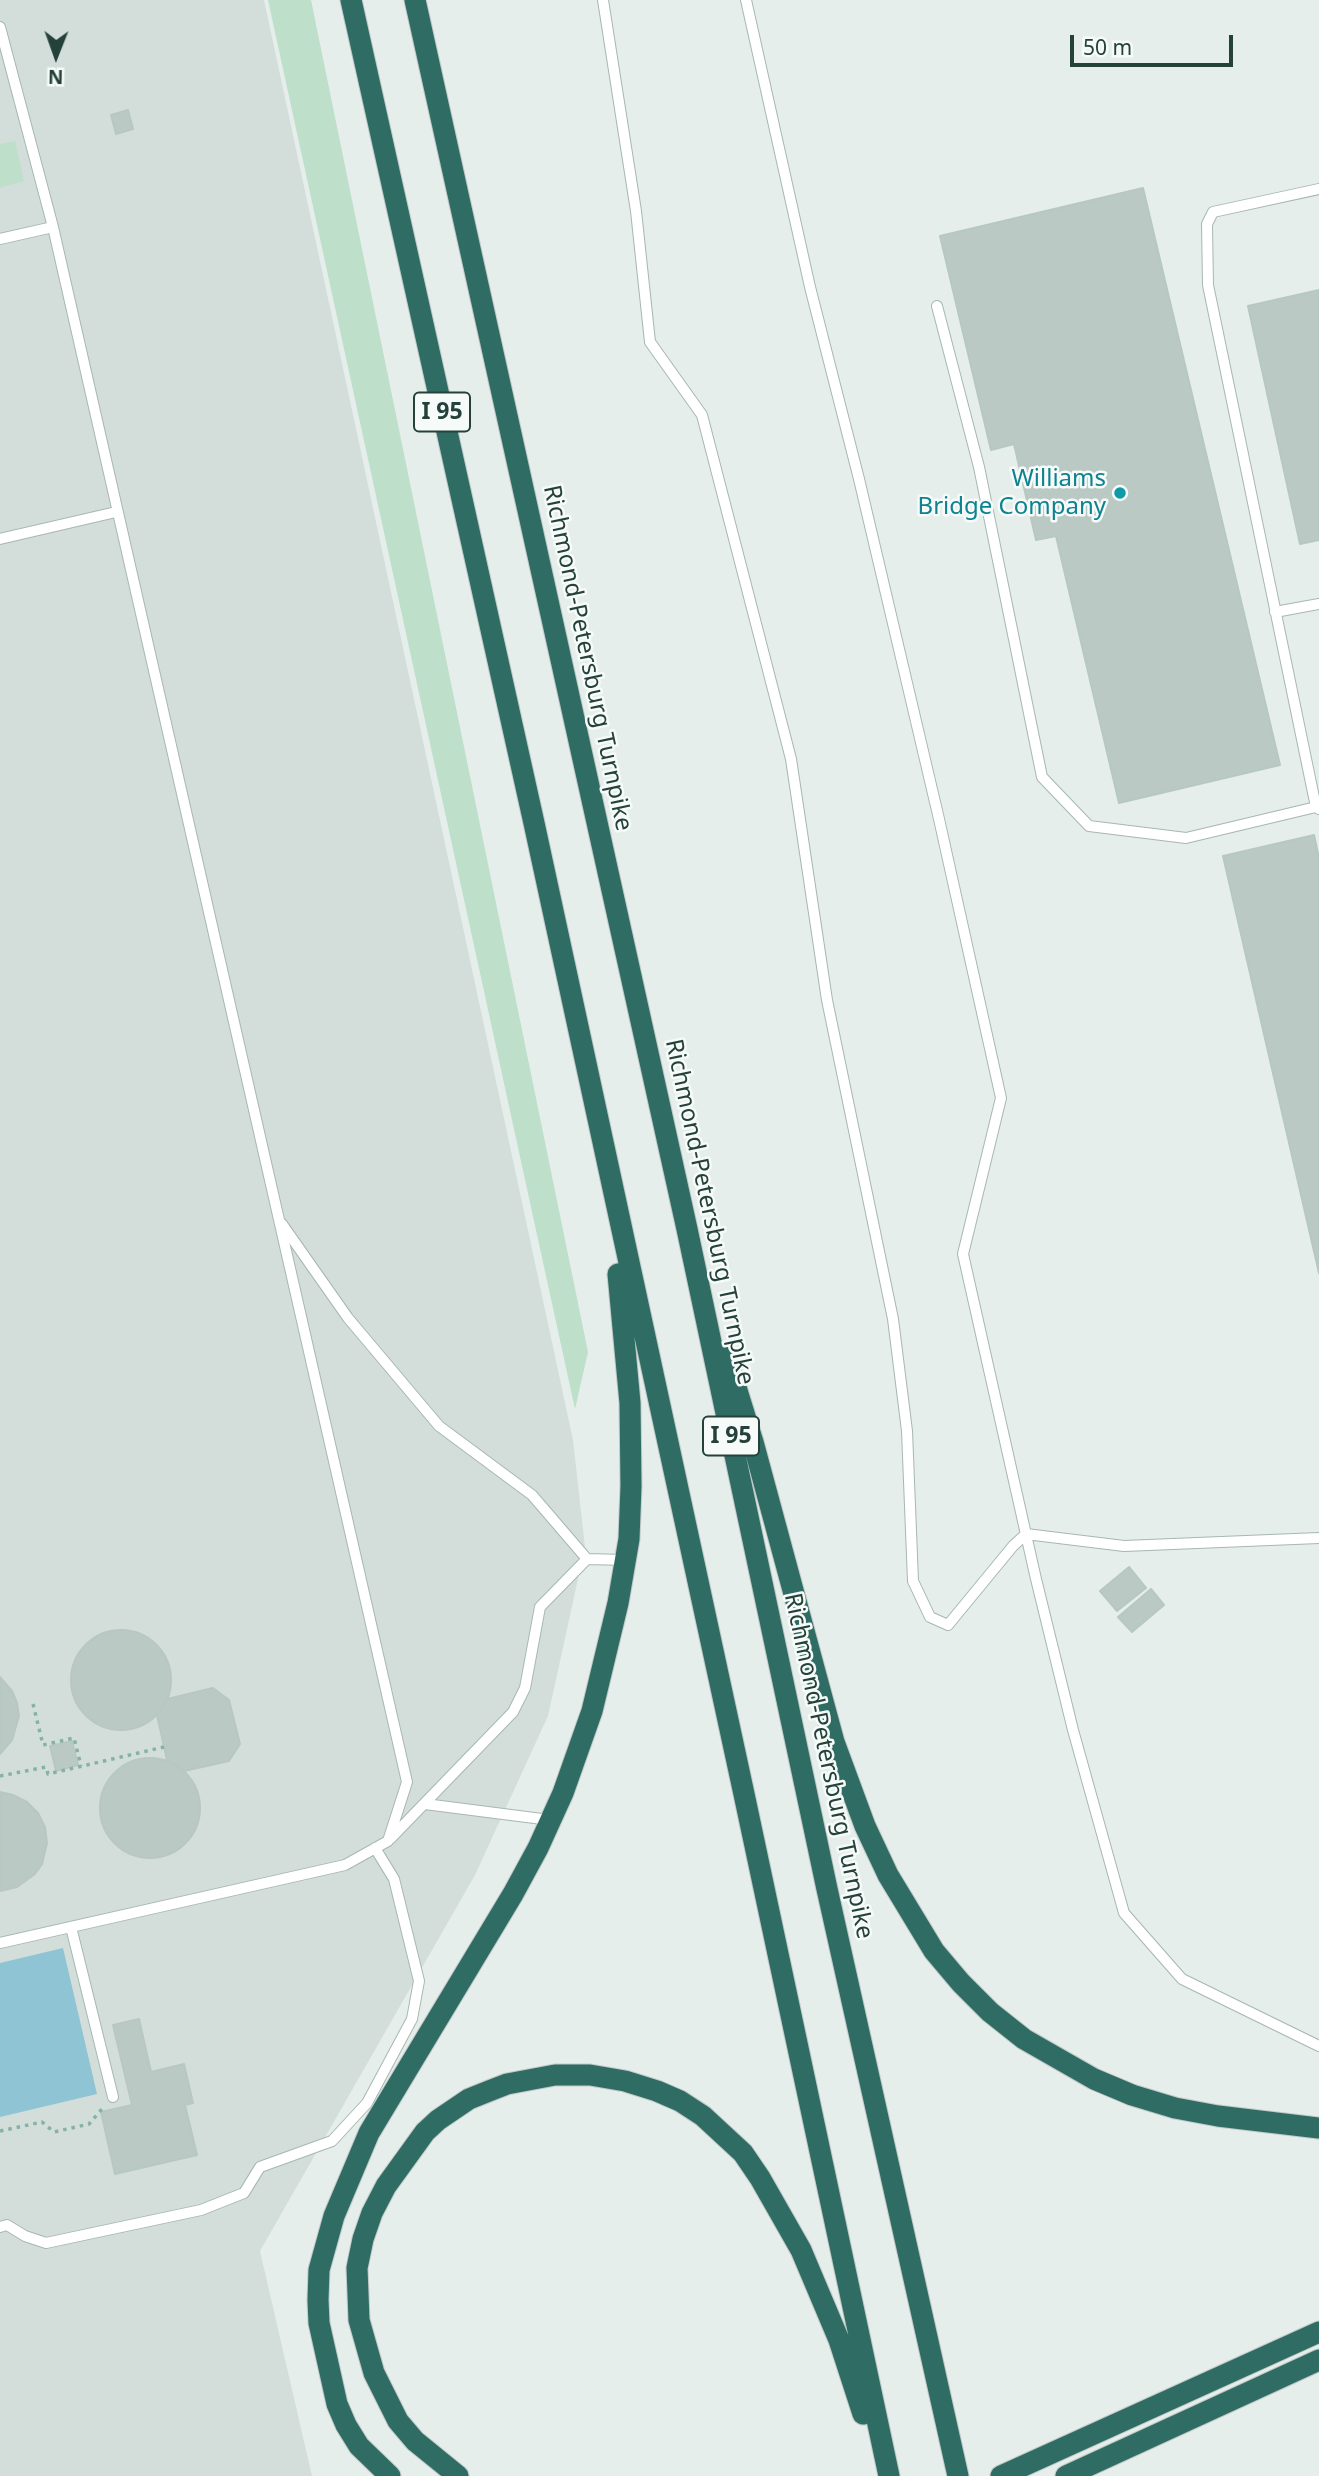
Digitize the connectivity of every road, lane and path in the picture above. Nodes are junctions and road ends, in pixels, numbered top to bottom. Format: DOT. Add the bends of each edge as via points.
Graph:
graph roads {
  1 [pos="351,0"];
  2 [pos="415,0"];
  3 [pos="603,0"];
  4 [pos="746,0"];
  5 [pos="0,27"];
  6 [pos="1319,189"];
  7 [pos="53,227"];
  8 [pos="0,239"];
  9 [pos="937,306"];
  10 [pos="116,512"];
  11 [pos="0,539"];
  12 [pos="1319,604"];
  13 [pos="1275,612"];
  14 [pos="1316,791"];
  15 [pos="1318,808"];
  16 [pos="599,1130"];
  17 [pos="278,1219"];
  18 [pos="687,1229"];
  19 [pos="1026,1534"];
  20 [pos="1319,1538"];
  21 [pos="587,1559"];
  22 [pos="625,1560"];
  23 [pos="33,1704"];
  24 [pos="164,1747"];
  25 [pos="81,1766"];
  26 [pos="0,1776"];
  27 [pos="425,1804"];
  28 [pos="551,1820"];
  29 [pos="388,1841"];
  30 [pos="375,1848"];
  31 [pos="71,1927"];
  32 [pos="0,1943"];
  33 [pos="1319,2046"];
  34 [pos="113,2097"];
  35 [pos="1319,2128"];
  36 [pos="0,2131"];
  37 [pos="0,2227"];
  38 [pos="1319,2332"];
  39 [pos="1319,2360"];
  40 [pos="1005,2474"];
  41 [pos="390,2476"];
  42 [pos="458,2476"];
  43 [pos="882,2476"];
  44 [pos="889,2476"];
  45 [pos="958,2476"];
  46 [pos="1066,2476"];
  1 -- 16 [label="highway, I 95"];
  2 -- 18 [label="highway, Richmond-Petersburg Turnpike / I 95"];
  3 -- 19 [label="lane" via="636,211 650,342 702,415 791,759 827,1000 893,1319 907,1431 913,1581 930,1617 948,1625"];
  4 -- 19 [label="lane" via="810,287 940,819 1001,1098 963,1254"];
  5 -- 7 [label="lane"];
  6 -- 13 [label="lane" via="1213,212 1207,224 1208,285"];
  7 -- 8 [label="lane"];
  7 -- 10 [label="lane"];
  9 -- 15 [label="lane" via="979,467 1042,778 1089,827 1186,838"];
  10 -- 11 [label="lane"];
  10 -- 17 [label="lane"];
  12 -- 13 [label="lane"];
  13 -- 14 [label="lane"];
  14 -- 15 [label="lane"];
  16 -- 22 [label="highway" via="630,1403 631,1486"];
  16 -- 44 [label="highway, I 95"];
  17 -- 21 [label="lane" via="348,1318 439,1426 532,1495"];
  17 -- 29 [label="lane" via="407,1782"];
  18 -- 35 [label="highway" via="753,1442 834,1742 888,1875 934,1951 990,2012 1024,2039 1094,2079 1175,2108"];
  18 -- 45 [label="highway, Richmond-Petersburg Turnpike / I 95"];
  19 -- 20 [label="lane" via="1124,1546"];
  19 -- 33 [label="lane" via="1073,1730 1124,1913 1182,1979"];
  21 -- 22 [label="lane"];
  21 -- 27 [label="lane" via="540,1607 525,1688 513,1712"];
  22 -- 28 [label="highway" via="605,1666 581,1746"];
  23 -- 25 [label="path" via="43,1745 74,1738"];
  24 -- 25 [label="path"];
  25 -- 26 [label="path" via="48,1774 46,1767"];
  27 -- 28 [label="lane"];
  27 -- 29 [label="lane"];
  28 -- 41 [label="highway" via="513,1894 369,2133 324,2245 317,2300 337,2404 359,2446"];
  29 -- 30 [label="lane"];
  30 -- 31 [label="lane" via="345,1865"];
  30 -- 37 [label="lane" via="394,1879 419,1982 412,2019 367,2103 332,2141 260,2167 244,2193 201,2210 46,2242 7,2225"];
  31 -- 32 [label="lane"];
  31 -- 34 [label="lane"];
  34 -- 36 [label="path" via="89,2124 54,2132 42,2122"];
  38 -- 40 [label="highway"];
  39 -- 46 [label="highway"];
  42 -- 43 [label="highway" via="398,2421 373,2373 359,2319 357,2269 363,2239 399,2166 425,2132 469,2099 508,2084 555,2075 590,2075 657,2091 680,2101 743,2153 782,2215 821,2296 853,2379"];
}
